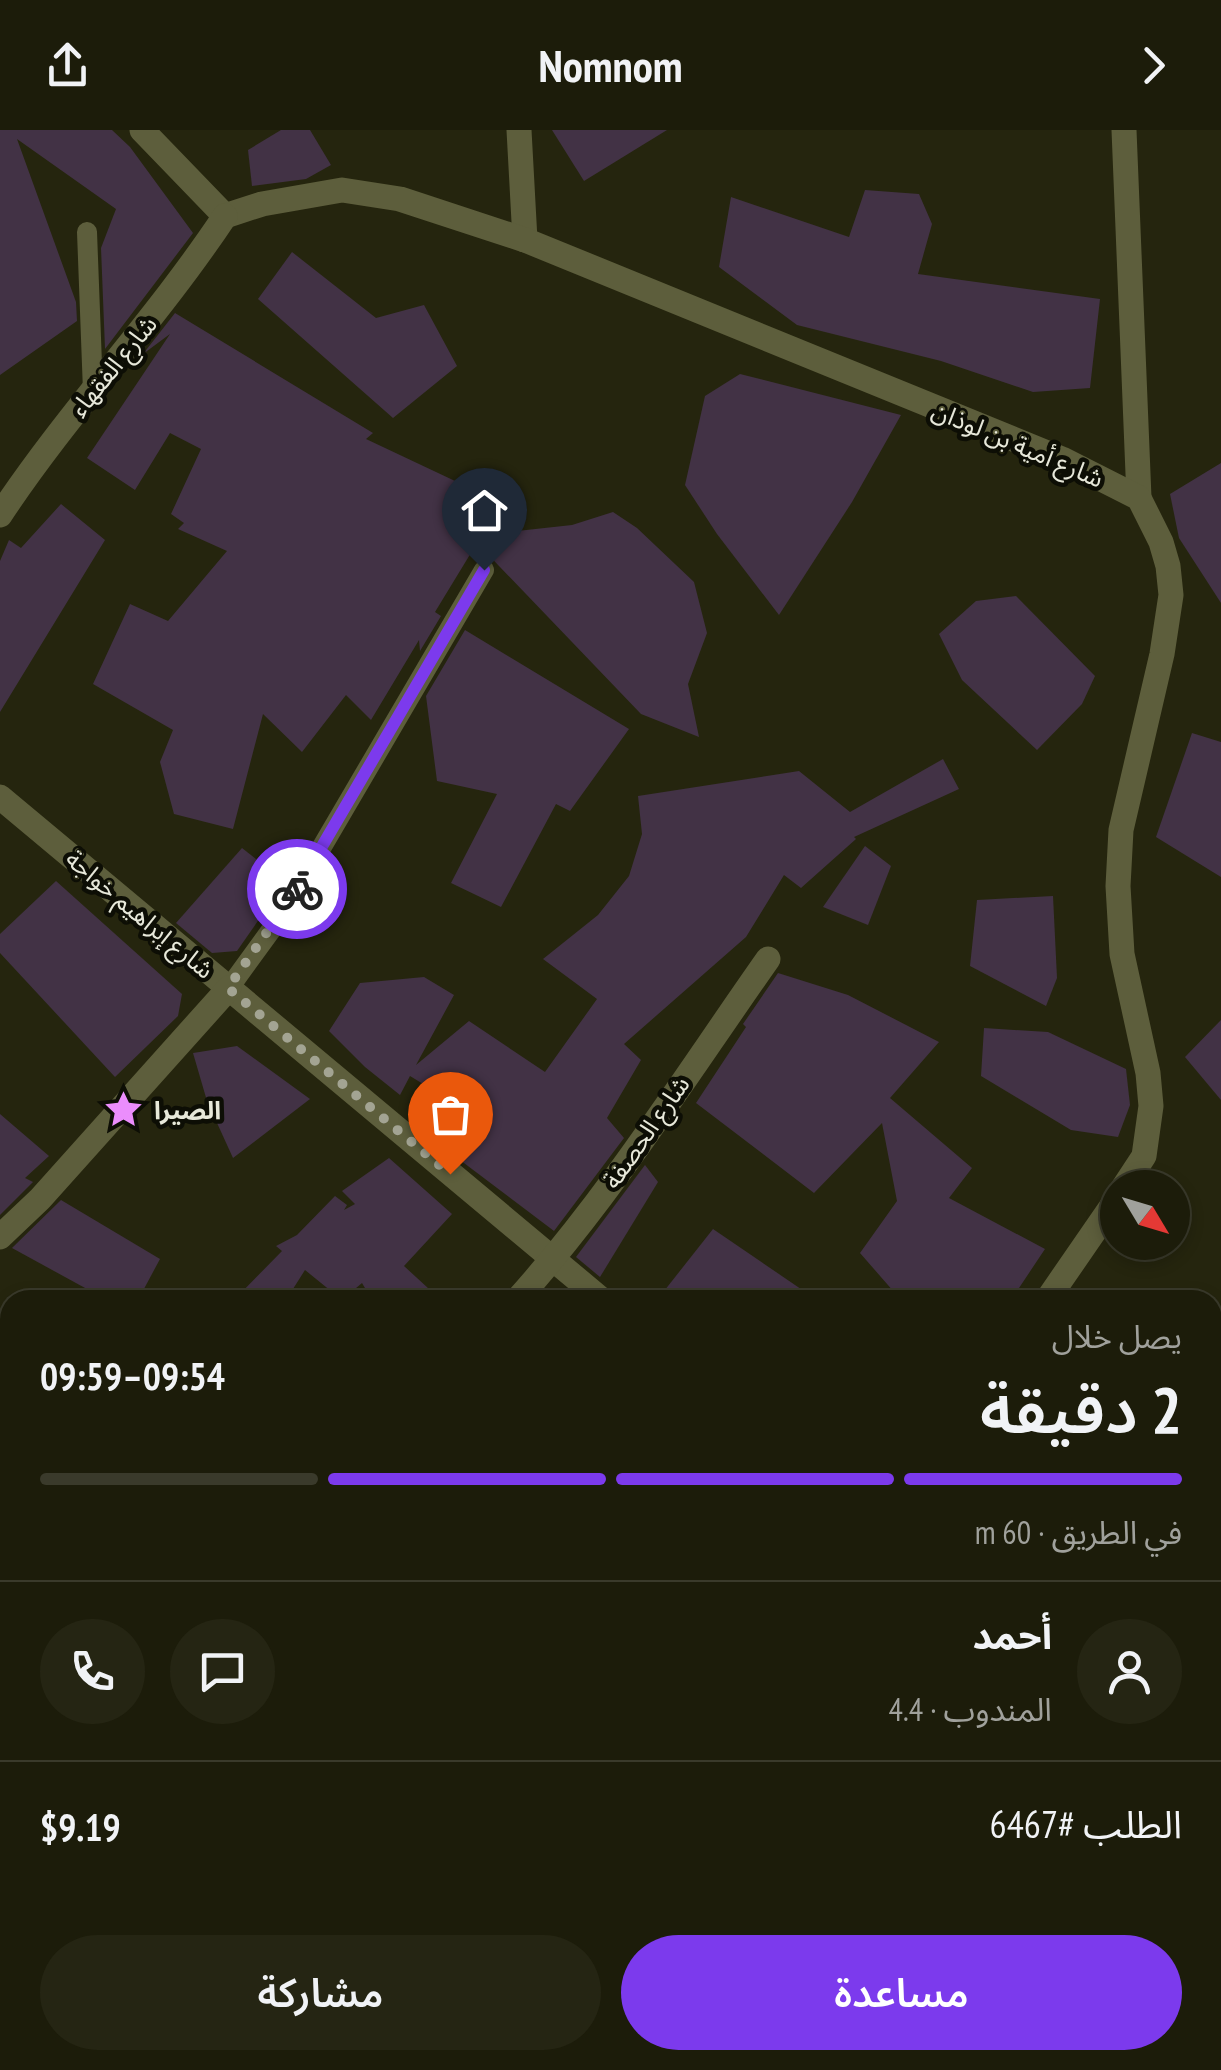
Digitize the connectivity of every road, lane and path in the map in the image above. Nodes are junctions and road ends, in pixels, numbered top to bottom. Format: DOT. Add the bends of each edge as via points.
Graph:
graph roads {
  1 [pos="142,130"];
  2 [pos="519,130"];
  3 [pos="1124,130"];
  4 [pos="226,216"];
  5 [pos="87,232"];
  6 [pos="525,240"];
  7 [pos="93,391"];
  8 [pos="1139,498"];
  9 [pos="0,515"];
  10 [pos="484,570"];
  11 [pos="0,797"];
  12 [pos="768,959"];
  13 [pos="228,988"];
  14 [pos="1135,1170"];
  15 [pos="1100,1223"];
  16 [pos="0,1237"];
  17 [pos="552,1260"];
  18 [pos="526,1290"];
  19 [pos="590,1290"];
  20 [pos="1054,1290"];
  1 -- 4 [label="street"];
  2 -- 6 [label="street"];
  3 -- 8 [label="street"];
  4 -- 6 [label="street, شارع أمية بن لوذان" via="342,190 400,199"];
  4 -- 7 [label="street, شارع الفقهاء"];
  5 -- 7 [label="lane"];
  6 -- 8 [label="street, شارع أمية بن لوذان" via="1062,459"];
  7 -- 9 [label="street, شارع الفقهاء"];
  8 -- 14 [label="street" via="1161,542 1171,595 1121,830 1122,954 1151,1106 1144,1156"];
  10 -- 13 [label="lane" via="282,915"];
  11 -- 13 [label="street, شارع إبراهيم خواجة"];
  12 -- 17 [label="street, شارع الحصفة"];
  13 -- 16 [label="street"];
  13 -- 17 [label="street, شارع إبراهيم خواجة"];
  15 -- 20 [label="street"];
  17 -- 18 [label="street, شارع الحصفة"];
  17 -- 19 [label="street, شارع إبراهيم خواجة"];
}
